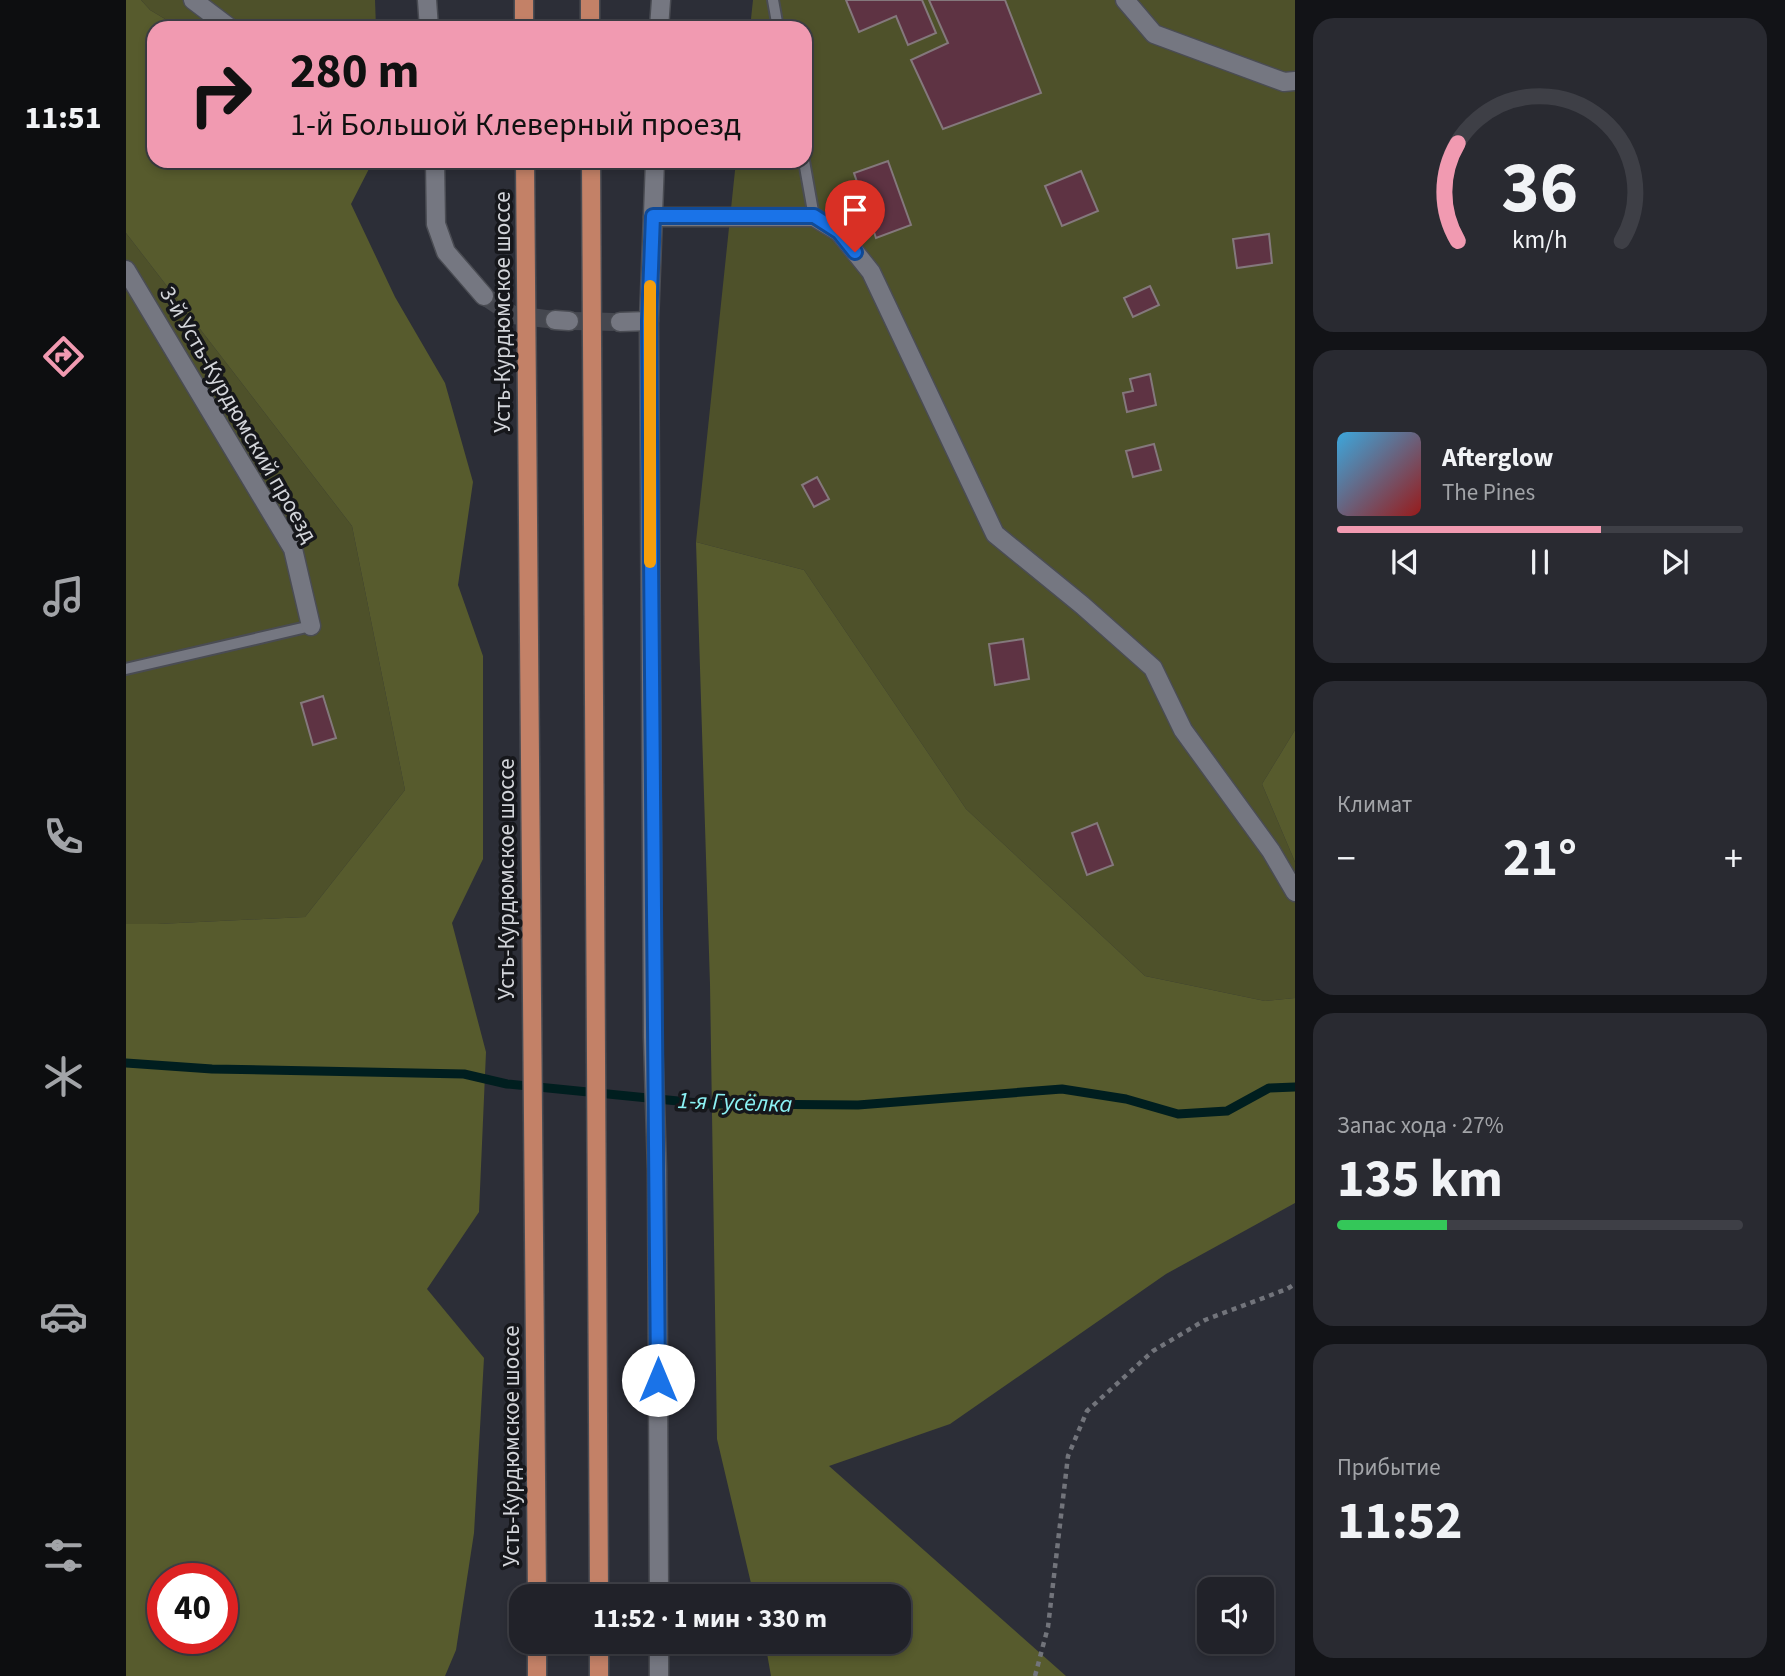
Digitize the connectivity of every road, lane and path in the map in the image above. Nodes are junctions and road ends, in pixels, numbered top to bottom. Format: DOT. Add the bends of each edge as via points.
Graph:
graph roads {
  1 [pos="193,0"];
  2 [pos="427,0"];
  3 [pos="524,0"];
  4 [pos="590,0"];
  5 [pos="661,0"];
  6 [pos="773,0"];
  7 [pos="1125,0"];
  8 [pos="221,21"];
  9 [pos="428,21"];
  10 [pos="524,21"];
  11 [pos="590,21"];
  12 [pos="660,21"];
  13 [pos="777,21"];
  14 [pos="1295,81"];
  15 [pos="435,168"];
  16 [pos="525,168"];
  17 [pos="591,168"];
  18 [pos="655,168"];
  19 [pos="805,168"];
  20 [pos="653,216"];
  21 [pos="814,216"];
  22 [pos="126,270"];
  23 [pos="484,296"];
  24 [pos="649,321"];
  25 [pos="620,322"];
  26 [pos="311,626"];
  27 [pos="126,669"];
  28 [pos="1295,892"];
  29 [pos="1295,1284"];
  30 [pos="537,1584"];
  31 [pos="599,1584"];
  32 [pos="659,1584"];
  33 [pos="537,1654"];
  34 [pos="599,1654"];
  35 [pos="659,1654"];
  36 [pos="537,1676"];
  37 [pos="599,1676"];
  38 [pos="659,1676"];
  39 [pos="1035,1676"];
  1 -- 8 [label="street"];
  2 -- 9 [label="street"];
  3 -- 10 [label="main road"];
  4 -- 11 [label="main road"];
  5 -- 12 [label="street"];
  6 -- 13 [label="lane"];
  7 -- 14 [label="street" via="1154,34 1284,82"];
  15 -- 23 [label="street" via="436,224 446,252"];
  16 -- 30 [label="main road, Усть-Курдюмское шоссе, bridge"];
  17 -- 31 [label="main road, bridge"];
  18 -- 20 [label="street"];
  19 -- 21 [label="lane"];
  20 -- 21 [label="street"];
  20 -- 24 [label="street"];
  21 -- 28 [label="street" via="839,232 870,272 995,534 1153,668 1183,730 1271,851"];
  22 -- 26 [label="street, 3-й Усть-Курдюмский проезд" via="293,549"];
  24 -- 25 [label="street"];
  24 -- 32 [label="street"];
  26 -- 27 [label="lane"];
  29 -- 39 [label="path" via="1205,1320 1153,1350 1087,1411 1068,1456 1048,1627"];
  33 -- 36 [label="main road"];
  34 -- 37 [label="main road"];
  35 -- 38 [label="street"];
}
